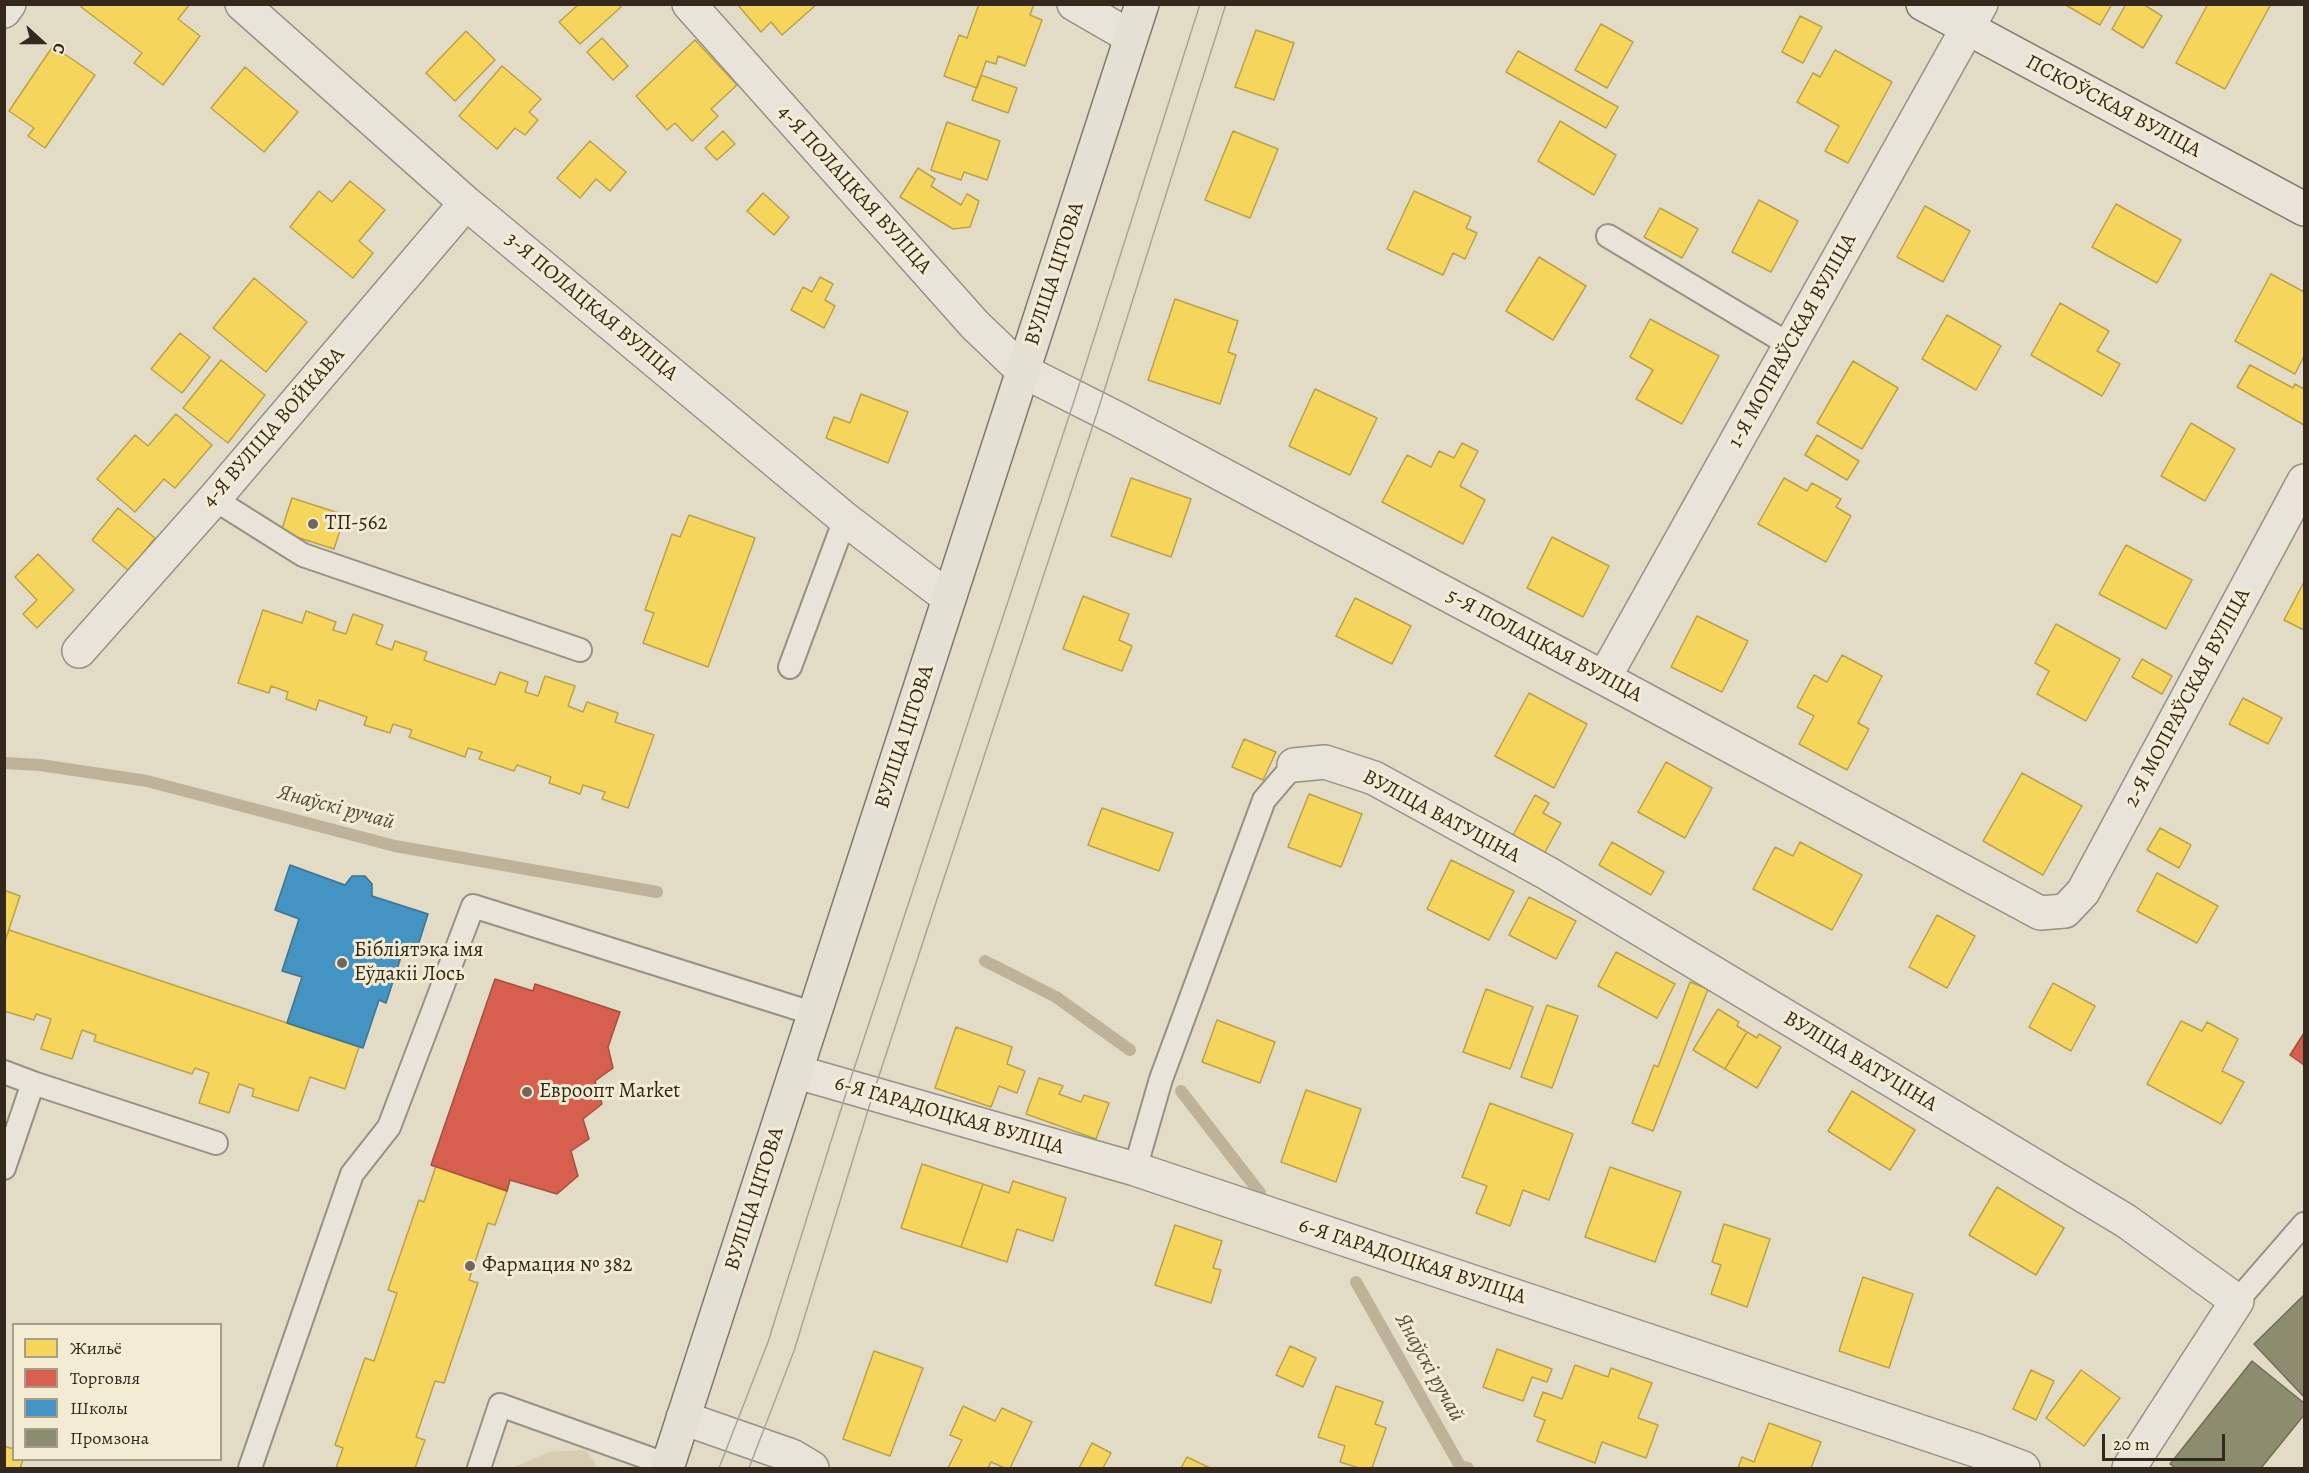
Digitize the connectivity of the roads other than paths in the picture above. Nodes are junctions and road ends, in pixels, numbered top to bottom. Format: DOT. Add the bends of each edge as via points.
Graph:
graph roads {
  1 [pos="9,4"];
  2 [pos="242,4"];
  3 [pos="688,4"];
  4 [pos="1074,4"];
  5 [pos="1142,4"];
  6 [pos="1923,4"];
  7 [pos="4,11"];
  8 [pos="1975,17"];
  9 [pos="1131,37"];
  10 [pos="466,203"];
  11 [pos="2304,208"];
  12 [pos="1608,236"];
  13 [pos="1790,345"];
  14 [pos="1023,371"];
  15 [pos="2304,481"];
  16 [pos="214,500"];
  17 [pos="845,519"];
  18 [pos="949,598"];
  19 [pos="580,650"];
  20 [pos="79,651"];
  21 [pos="790,667"];
  22 [pos="1604,678"];
  23 [pos="1294,765"];
  24 [pos="2065,911"];
  25 [pos="815,1014"];
  26 [pos="4,1072"];
  27 [pos="797,1072"];
  28 [pos="33,1083"];
  29 [pos="216,1143"];
  30 [pos="4,1168"];
  31 [pos="1135,1169"];
  32 [pos="2304,1224"];
  33 [pos="2237,1301"];
  34 [pos="683,1418"];
  35 [pos="667,1467"];
  36 [pos="250,1468"];
  37 [pos="479,1468"];
  38 [pos="812,1468"];
  39 [pos="2023,1468"];
  40 [pos="2128,1468"];
  1 -- 7 [label="street"];
  2 -- 10 [label="street, 3-Я ПОЛАЦКАЯ ВУЛІЦА"];
  3 -- 14 [label="street, 4-Я ПОЛАЦКАЯ ВУЛІЦА" via="975,325"];
  4 -- 9 [label="street"];
  5 -- 9 [label="main road, ВУЛІЦА ЦІТОВА"];
  6 -- 8 [label="street, ПСКОЎСКАЯ ВУЛІЦА"];
  8 -- 11 [label="street, ПСКОЎСКАЯ ВУЛІЦА"];
  8 -- 13 [label="street, 1-Я МОПРАЎСКАЯ ВУЛІЦА"];
  9 -- 14 [label="main road, ВУЛІЦА ЦІТОВА"];
  10 -- 16 [label="street, 4-Я ВУЛІЦА ВОЙКАВА"];
  10 -- 17 [label="street, 3-Я ПОЛАЦКАЯ ВУЛІЦА"];
  12 -- 13 [label="lane"];
  13 -- 22 [label="street, 1-Я МОПРАЎСКАЯ ВУЛІЦА"];
  14 -- 18 [label="main road, ВУЛІЦА ЦІТОВА"];
  14 -- 22 [label="street, 5-Я ПОЛАЦКАЯ ВУЛІЦА"];
  15 -- 24 [label="street, 2-Я МОПРАЎСКАЯ ВУЛІЦА" via="2083,892"];
  16 -- 19 [label="lane" via="303,555"];
  16 -- 20 [label="street, 4-Я ВУЛІЦА ВОЙКАВА"];
  17 -- 18 [label="street, 3-Я ПОЛАЦКАЯ ВУЛІЦА"];
  17 -- 21 [label="lane"];
  18 -- 25 [label="main road, ВУЛІЦА ЦІТОВА"];
  22 -- 24 [label="street, 5-Я ПОЛАЦКАЯ ВУЛІЦА" via="2040,913"];
  23 -- 31 [label="lane" via="1264,800 1161,1079"];
  23 -- 33 [label="street, ВУЛІЦА ВАТУЦІНА" via="1325,762 1374,778 1547,873 2126,1221"];
  25 -- 27 [label="main road, ВУЛІЦА ЦІТОВА"];
  25 -- 36 [label="lane" via="473,906 389,1127 352,1174"];
  26 -- 28 [label="lane"];
  27 -- 31 [label="street, 6-Я ГАРАДОЦКАЯ ВУЛІЦА"];
  27 -- 34 [label="main road, ВУЛІЦА ЦІТОВА"];
  28 -- 29 [label="lane"];
  28 -- 30 [label="lane"];
  31 -- 39 [label="street, 6-Я ГАРАДОЦКАЯ ВУЛІЦА"];
  32 -- 33 [label="lane"];
  33 -- 40 [label="street"];
  34 -- 35 [label="main road, ВУЛІЦА ЦІТОВА"];
  34 -- 38 [label="street" via="792,1456"];
  35 -- 37 [label="lane" via="501,1405"];
}
